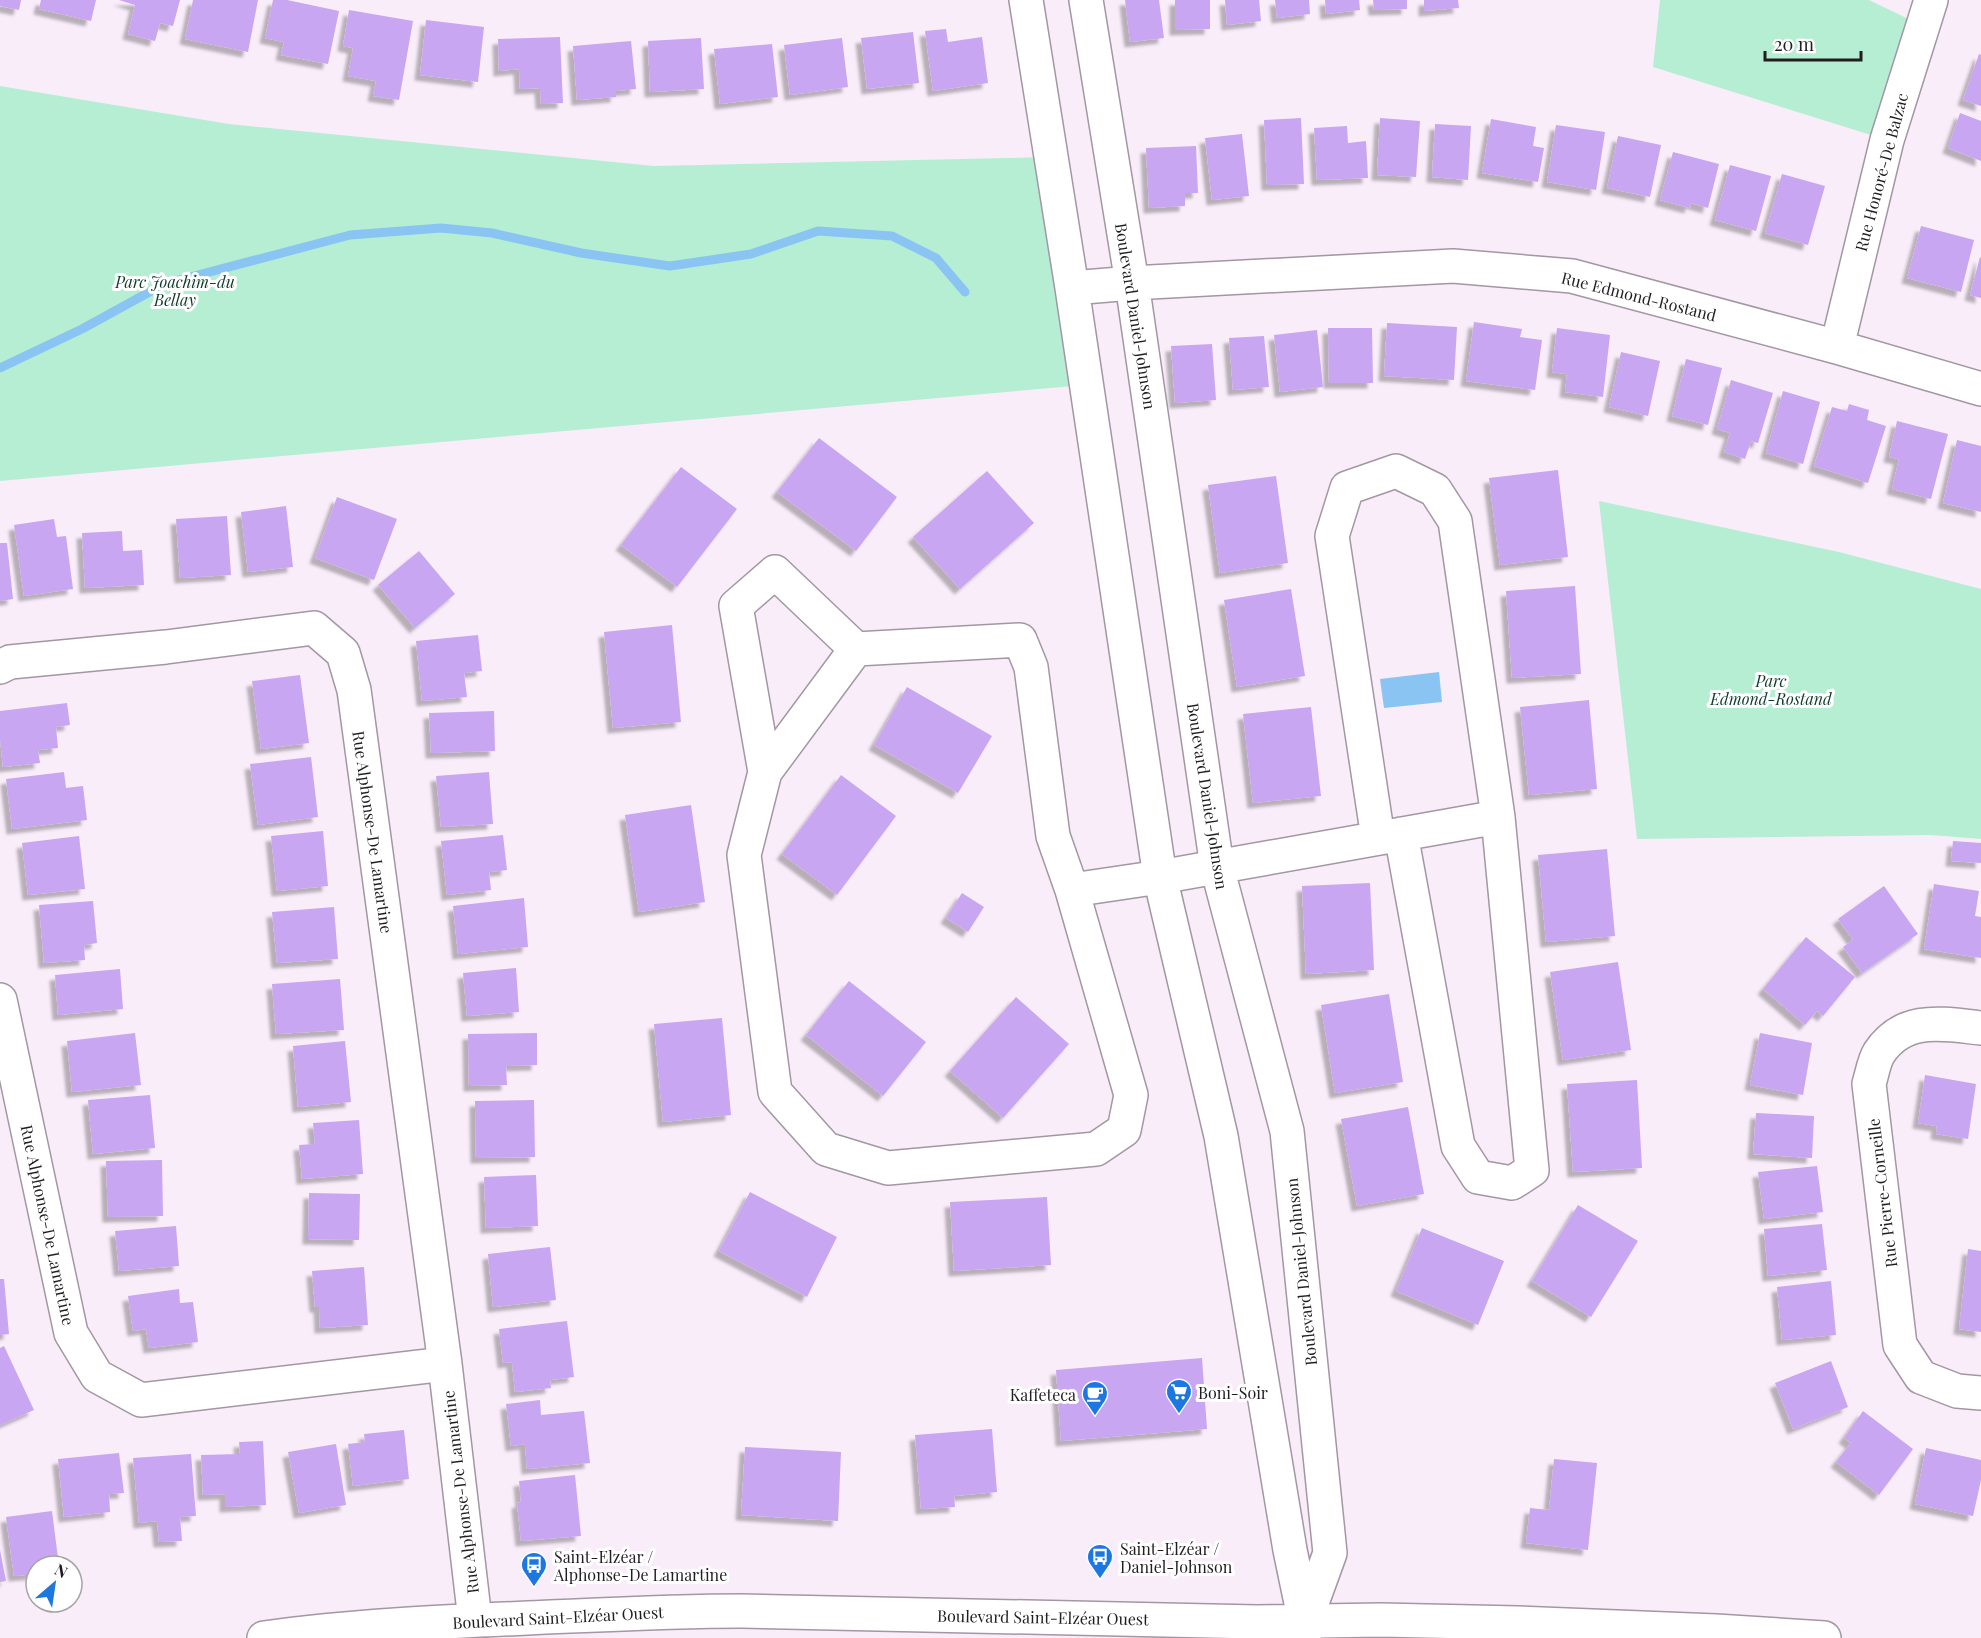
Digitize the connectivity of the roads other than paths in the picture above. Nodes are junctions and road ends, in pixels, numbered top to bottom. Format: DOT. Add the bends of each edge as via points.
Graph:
graph roads {
  1 [pos="1026,0"];
  2 [pos="1086,0"];
  3 [pos="1931,0"];
  4 [pos="1132,283"];
  5 [pos="1072,288"];
  6 [pos="1837,347"];
  7 [pos="1981,389"];
  8 [pos="856,649"];
  9 [pos="0,667"];
  10 [pos="765,772"];
  11 [pos="1498,817"];
  12 [pos="1390,836"];
  13 [pos="1217,867"];
  14 [pos="1160,877"];
  15 [pos="1072,890"];
  16 [pos="0,1000"];
  17 [pos="1981,1028"];
  18 [pos="445,1364"];
  19 [pos="1981,1393"];
  20 [pos="475,1620"];
  21 [pos="1304,1630"];
  22 [pos="264,1638"];
  23 [pos="1824,1638"];
  1 -- 5 [label="street"];
  2 -- 4 [label="street, Boulevard Daniel-Johnson"];
  3 -- 6 [label="street, Rue Honoré-De Balzac" via="1887,140"];
  4 -- 5 [label="street, Rue Edmond-Rostand"];
  4 -- 6 [label="street, Rue Edmond-Rostand" via="1453,266 1572,276"];
  4 -- 13 [label="street, Boulevard Daniel-Johnson"];
  5 -- 14 [label="street"];
  6 -- 7 [label="street, Rue Edmond-Rostand"];
  8 -- 10 [label="street"];
  8 -- 10 [label="street" via="775,572 736,606"];
  8 -- 15 [label="street" via="1020,640 1031,667 1053,836"];
  9 -- 18 [label="street, Rue Alphonse-De Lamartine" via="10,662 314,628 343,653 354,690"];
  10 -- 15 [label="street" via="744,855 775,1092 826,1149 888,1168 1096,1149 1124,1130 1131,1095"];
  11 -- 12 [label="street"];
  11 -- 12 [label="street" via="1532,1170 1512,1183 1478,1177 1458,1146"];
  11 -- 12 [label="street" via="1455,521 1435,490 1396,471 1347,488 1332,536"];
  12 -- 13 [label="street"];
  13 -- 14 [label="street"];
  13 -- 21 [label="street, Boulevard Daniel-Johnson" via="1287,1131 1330,1553"];
  14 -- 15 [label="street"];
  14 -- 21 [label="street" via="1221,1136"];
  16 -- 18 [label="street, Rue Alphonse-De Lamartine" via="71,1334 97,1376 141,1400"];
  17 -- 19 [label="street, Rue Pierre-Corneille" via="1929,1023 1899,1032 1878,1053 1869,1084 1900,1345 1921,1377 1957,1391"];
  18 -- 20 [label="street, Rue Alphonse-De Lamartine"];
  20 -- 21 [label="street, Boulevard Saint-Elzéar Ouest" via="742,1611"];
  20 -- 22 [label="street, Boulevard Saint-Elzéar Ouest" via="342,1628"];
  21 -- 23 [label="street, Boulevard Saint-Elzéar Ouest" via="1381,1620"];
}
